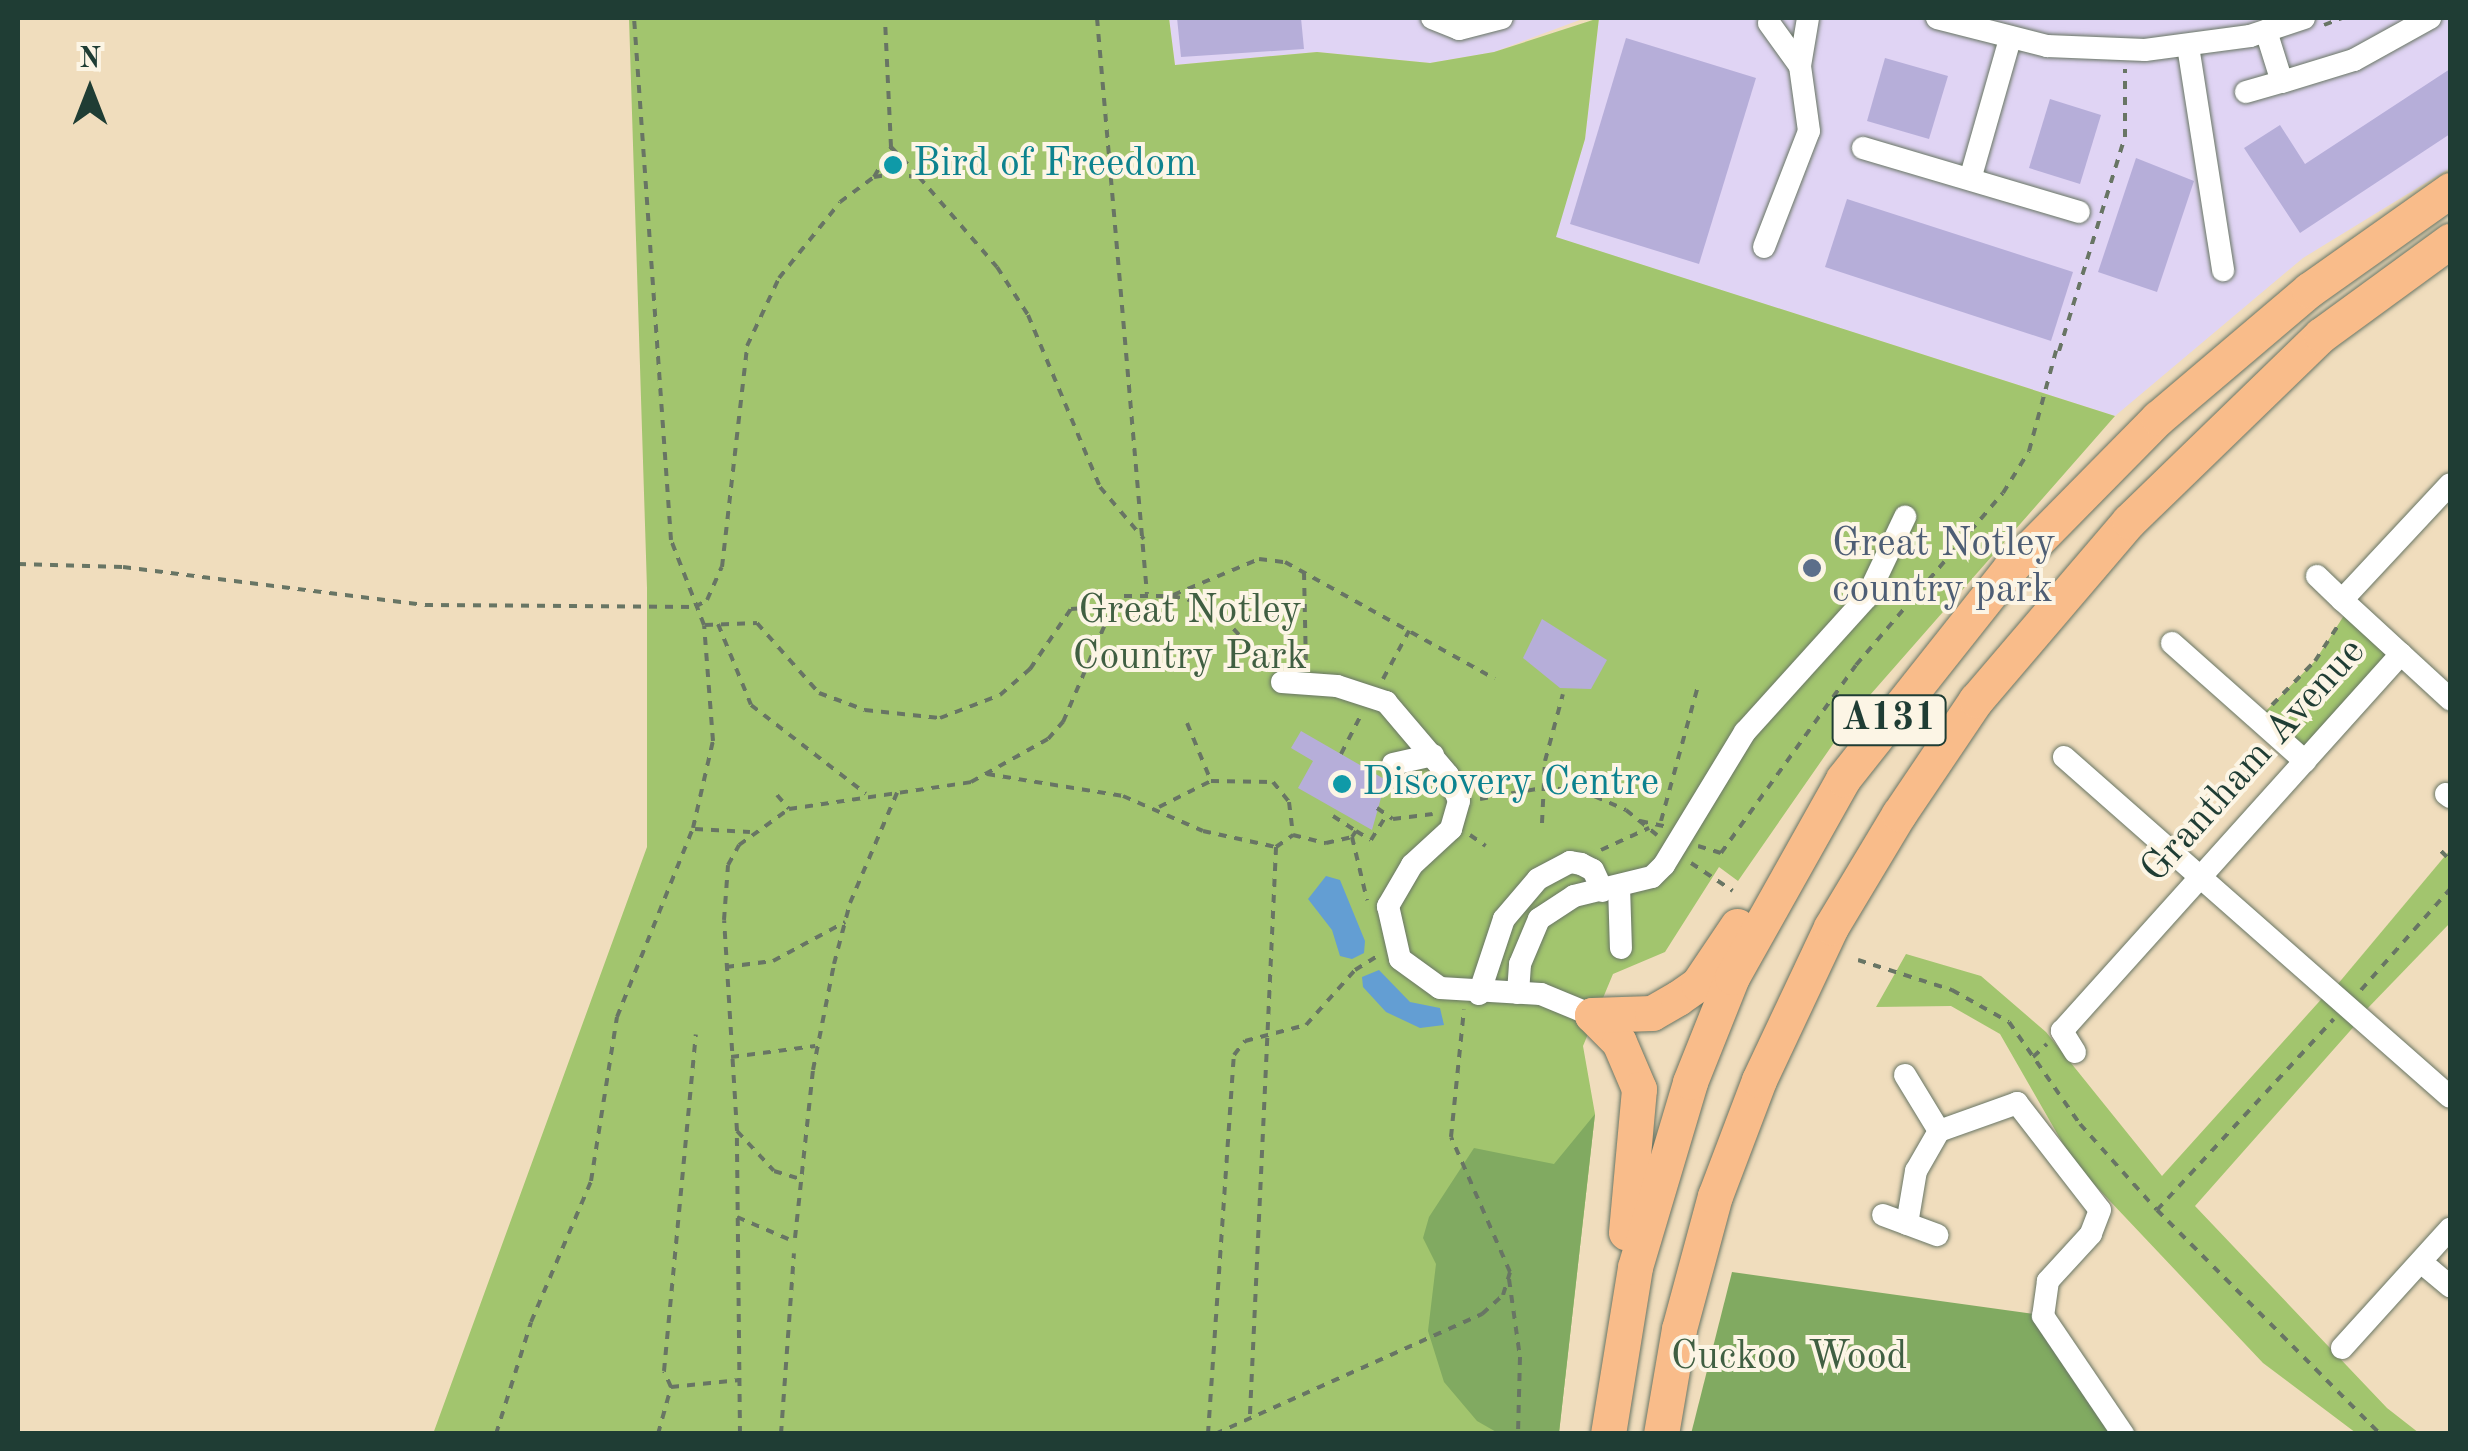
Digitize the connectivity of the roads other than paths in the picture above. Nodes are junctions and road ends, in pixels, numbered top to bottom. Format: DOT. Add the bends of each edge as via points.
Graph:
graph roads {
  1 [pos="1432,18"];
  2 [pos="1502,18"];
  3 [pos="1807,18"];
  4 [pos="1937,18"];
  5 [pos="2430,18"];
  6 [pos="1763,20"];
  7 [pos="2310,23"];
  8 [pos="1985,25"];
  9 [pos="2266,31"];
  10 [pos="2010,39"];
  11 [pos="2188,46"];
  12 [pos="1800,66"];
  13 [pos="2282,82"];
  14 [pos="2246,92"];
  15 [pos="1863,148"];
  16 [pos="1971,176"];
  17 [pos="2450,190"];
  18 [pos="2079,212"];
  19 [pos="2450,241"];
  20 [pos="1764,247"];
  21 [pos="2223,270"];
  22 [pos="2450,484"];
  23 [pos="1905,517"];
  24 [pos="2317,576"];
  25 [pos="2346,603"];
  26 [pos="2172,643"];
  27 [pos="2401,654"];
  28 [pos="1282,682"];
  29 [pos="2450,700"];
  30 [pos="1433,755"];
  31 [pos="2064,757"];
  32 [pos="2305,760"];
  33 [pos="1393,764"];
  34 [pos="1843,779"];
  35 [pos="2203,874"];
  36 [pos="1611,889"];
  37 [pos="1620,948"];
  38 [pos="1472,994"];
  39 [pos="1529,994"];
  40 [pos="1592,1015"];
  41 [pos="2075,1052"];
  42 [pos="1904,1075"];
  43 [pos="2450,1098"];
  44 [pos="1933,1138"];
  45 [pos="1883,1215"];
  46 [pos="1907,1224"];
  47 [pos="2450,1229"];
  48 [pos="1937,1235"];
  49 [pos="2420,1262"];
  50 [pos="2450,1286"];
  51 [pos="2342,1348"];
  52 [pos="1614,1377"];
  53 [pos="1608,1434"];
  54 [pos="1661,1434"];
  55 [pos="2123,1434"];
  1 -- 2 [label="street" via="1458,29"];
  3 -- 6 [label="street"];
  3 -- 12 [label="street"];
  4 -- 8 [label="street"];
  5 -- 13 [label="street" via="2354,60"];
  6 -- 12 [label="street"];
  7 -- 9 [label="street"];
  8 -- 10 [label="street"];
  9 -- 11 [label="street"];
  9 -- 13 [label="street"];
  10 -- 11 [label="street" via="2094,49"];
  10 -- 16 [label="street"];
  11 -- 21 [label="street"];
  12 -- 20 [label="street" via="1809,130"];
  13 -- 14 [label="street"];
  15 -- 16 [label="street"];
  16 -- 18 [label="street"];
  17 -- 34 [label="highway, A131" via="2309,290 2158,418 2010,568"];
  19 -- 54 [label="highway, A131" via="2322,335 2128,520 1976,700 1910,798 1831,927 1758,1080 1715,1196 1679,1329"];
  22 -- 25 [label="street, Grantham Avenue"];
  23 -- 36 [label="street" via="1867,597 1745,732 1652,876"];
  24 -- 25 [label="street"];
  25 -- 27 [label="street, Grantham Avenue"];
  26 -- 32 [label="street"];
  27 -- 29 [label="street"];
  27 -- 32 [label="street, Grantham Avenue"];
  28 -- 30 [label="street" via="1374,694"];
  30 -- 33 [label="street"];
  30 -- 38 [label="street" via="1454,807 1448,834 1402,878 1387,922 1394,947 1418,975"];
  31 -- 35 [label="street"];
  32 -- 35 [label="street, Grantham Avenue"];
  34 -- 40 [label="highway" via="1698,984 1652,1013"];
  34 -- 52 [label="highway, A131" via="1732,977 1690,1082 1635,1267"];
  35 -- 41 [label="street, Grantham Avenue" via="2062,1031"];
  35 -- 43 [label="street"];
  36 -- 37 [label="street"];
  36 -- 38 [label="street" via="1593,870 1570,862 1538,880 1504,919"];
  36 -- 39 [label="street" via="1563,913 1541,940"];
  38 -- 39 [label="street"];
  39 -- 40 [label="street"];
  40 -- 52 [label="highway" via="1619,1042 1639,1089"];
  42 -- 44 [label="street"];
  44 -- 46 [label="street"];
  44 -- 55 [label="street" via="2017,1103 2100,1210 2091,1234 2048,1281 2044,1316"];
  45 -- 46 [label="street"];
  46 -- 48 [label="street"];
  47 -- 49 [label="street"];
  49 -- 50 [label="street"];
  49 -- 51 [label="street"];
  52 -- 53 [label="highway, A131"];
}
